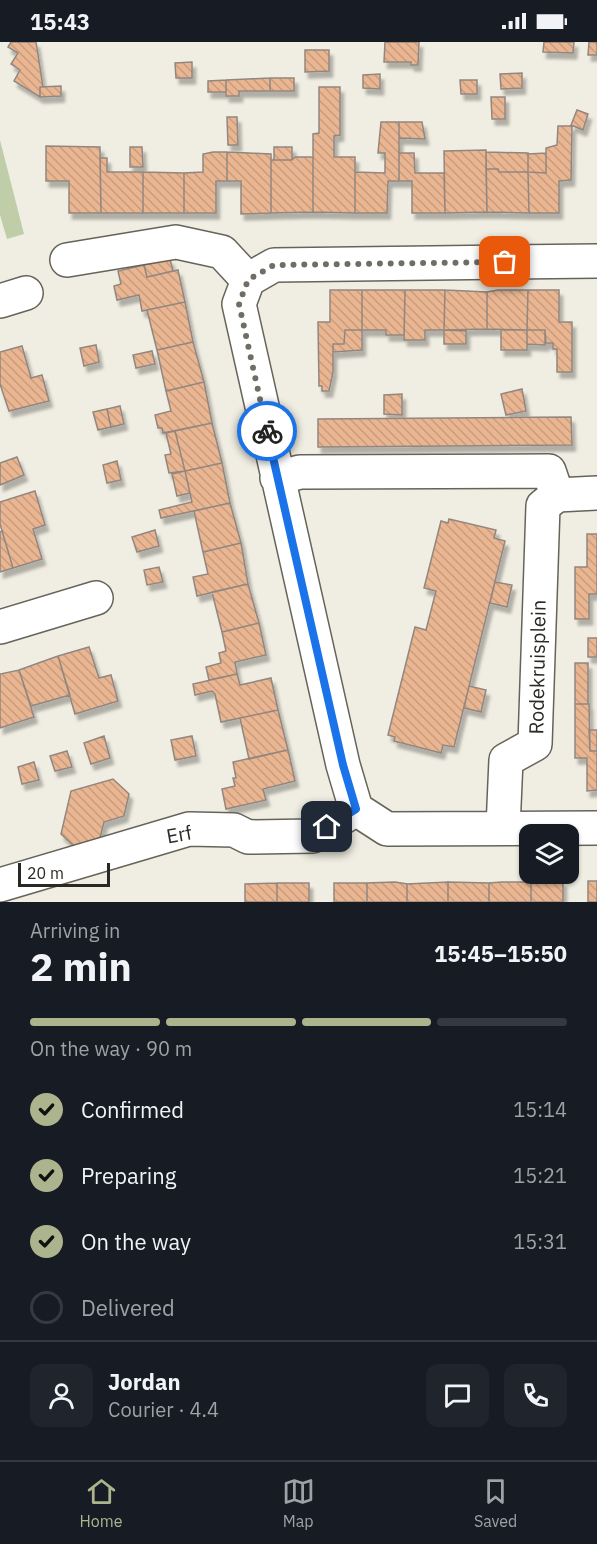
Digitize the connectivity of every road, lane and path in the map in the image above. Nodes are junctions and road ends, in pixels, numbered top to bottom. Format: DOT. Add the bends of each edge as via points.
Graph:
graph roads {
  1 [pos="67,260"];
  2 [pos="597,261"];
  3 [pos="248,280"];
  4 [pos="277,478"];
  5 [pos="597,494"];
  6 [pos="557,495"];
  7 [pos="96,598"];
  8 [pos="0,627"];
  9 [pos="356,809"];
  10 [pos="503,828"];
  11 [pos="597,828"];
  12 [pos="0,885"];
  1 -- 3 [label="street" via="176,242 222,252"];
  2 -- 3 [label="street" via="274,265"];
  3 -- 4 [label="street" via="239,304"];
  4 -- 6 [label="street" via="300,472 549,471"];
  4 -- 9 [label="street"];
  5 -- 6 [label="street"];
  6 -- 10 [label="street, Rodekruisplein" via="543,506 540,524 536,744 506,760"];
  7 -- 8 [label="street"];
  9 -- 10 [label="street" via="387,829"];
  9 -- 12 [label="street, Erf" via="313,836 248,837 234,830 189,830"];
  10 -- 11 [label="street"];
}
